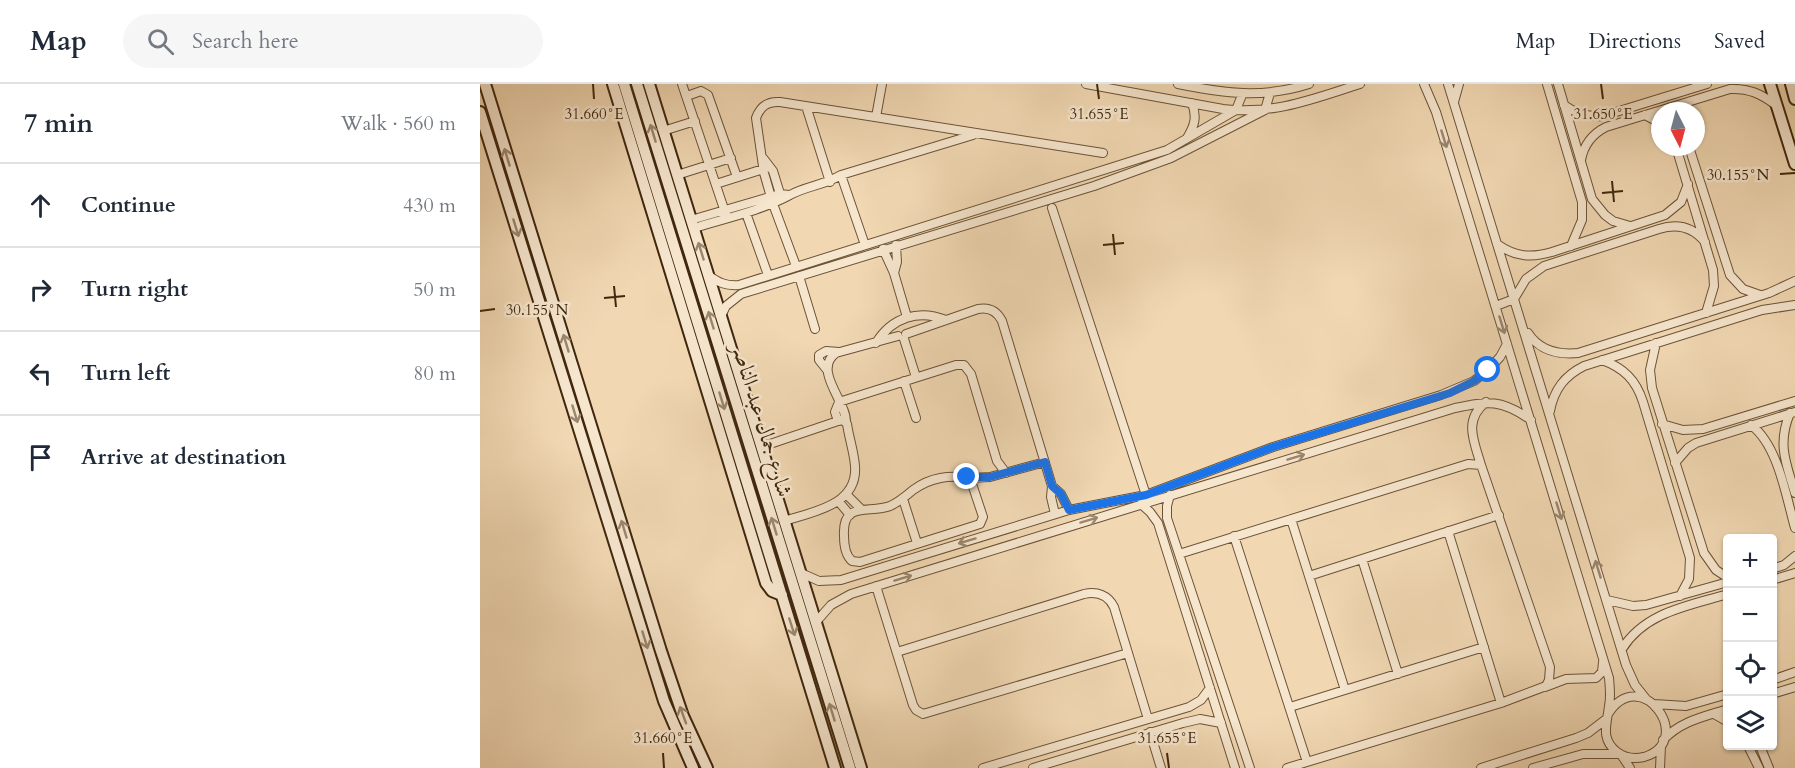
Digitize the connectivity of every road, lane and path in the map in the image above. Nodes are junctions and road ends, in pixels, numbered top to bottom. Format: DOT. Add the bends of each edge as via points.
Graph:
graph roads {
  1 [pos="485,84"];
  2 [pos="613,84"];
  3 [pos="624,84"];
  4 [pos="646,84"];
  5 [pos="682,84"];
  6 [pos="882,84"];
  7 [pos="1086,84"];
  8 [pos="1178,84"];
  9 [pos="1309,84"];
  10 [pos="1360,84"];
  11 [pos="1424,84"];
  12 [pos="1448,84"];
  13 [pos="1459,84"];
  14 [pos="1547,84"];
  15 [pos="1558,84"];
  16 [pos="1707,84"];
  17 [pos="1770,84"];
  18 [pos="1791,84"];
  19 [pos="1731,87"];
  20 [pos="1795,87"];
  21 [pos="1270,93"];
  22 [pos="1242,94"];
  23 [pos="687,96"];
  24 [pos="1795,98"];
  25 [pos="1693,101"];
  26 [pos="1192,103"];
  27 [pos="1564,105"];
  28 [pos="1776,105"];
  29 [pos="806,106"];
  30 [pos="1446,107"];
  31 [pos="1236,110"];
  32 [pos="1265,110"];
  33 [pos="480,112"];
  34 [pos="1645,115"];
  35 [pos="1603,116"];
  36 [pos="876,117"];
  37 [pos="1651,118"];
  38 [pos="695,121"];
  39 [pos="1606,127"];
  40 [pos="663,130"];
  41 [pos="977,134"];
  42 [pos="1186,140"];
  43 [pos="1103,153"];
  44 [pos="1679,156"];
  45 [pos="1692,156"];
  46 [pos="730,158"];
  47 [pos="763,158"];
  48 [pos="1581,160"];
  49 [pos="1795,164"];
  50 [pos="709,165"];
  51 [pos="764,169"];
  52 [pos="677,175"];
  53 [pos="841,175"];
  54 [pos="737,177"];
  55 [pos="830,182"];
  56 [pos="716,184"];
  57 [pos="1688,184"];
  58 [pos="651,188"];
  59 [pos="1040,191"];
  60 [pos="784,196"];
  61 [pos="1592,199"];
  62 [pos="772,200"];
  63 [pos="1043,201"];
  64 [pos="1582,202"];
  65 [pos="1052,208"];
  66 [pos="746,213"];
  67 [pos="726,214"];
  68 [pos="1656,219"];
  69 [pos="693,224"];
  70 [pos="1632,226"];
  71 [pos="1659,229"];
  72 [pos="1705,242"];
  73 [pos="1497,244"];
  74 [pos="866,245"];
  75 [pos="896,245"];
  76 [pos="1571,246"];
  77 [pos="883,249"];
  78 [pos="1552,252"];
  79 [pos="1555,262"];
  80 [pos="796,266"];
  81 [pos="1725,266"];
  82 [pos="1713,270"];
  83 [pos="894,273"];
  84 [pos="708,275"];
  85 [pos="768,275"];
  86 [pos="799,276"];
  87 [pos="1795,281"];
  88 [pos="747,282"];
  89 [pos="750,291"];
  90 [pos="1765,294"];
  91 [pos="1514,299"];
  92 [pos="1795,304"];
  93 [pos="1496,306"];
  94 [pos="1774,307"];
  95 [pos="1706,313"];
  96 [pos="721,316"];
  97 [pos="907,317"];
  98 [pos="898,320"];
  99 [pos="946,320"];
  100 [pos="1523,325"];
  101 [pos="815,329"];
  102 [pos="902,335"];
  103 [pos="728,339"];
  104 [pos="876,343"];
  105 [pos="1656,343"];
  106 [pos="1507,344"];
  107 [pos="720,348"];
  108 [pos="1578,353"];
  109 [pos="1602,360"];
  110 [pos="1584,366"];
  111 [pos="726,372"];
  112 [pos="739,376"];
  113 [pos="916,377"];
  114 [pos="904,381"];
  115 [pos="1652,388"];
  116 [pos="1640,392"];
  117 [pos="1450,393"];
  118 [pos="1795,401"];
  119 [pos="839,402"];
  120 [pos="1486,402"];
  121 [pos="1455,408"];
  122 [pos="1550,413"];
  123 [pos="1792,413"];
  124 [pos="916,418"];
  125 [pos="1531,420"];
  126 [pos="842,422"];
  127 [pos="1662,424"];
  128 [pos="1751,426"];
  129 [pos="1703,429"];
  130 [pos="1706,439"];
  131 [pos="761,447"];
  132 [pos="1273,447"];
  133 [pos="1783,452"];
  134 [pos="1773,455"];
  135 [pos="997,461"];
  136 [pos="1045,462"];
  137 [pos="1278,462"];
  138 [pos="1675,463"];
  139 [pos="1481,465"];
  140 [pos="1006,473"];
  141 [pos="996,476"];
  142 [pos="970,478"];
  143 [pos="1052,486"];
  144 [pos="1795,493"];
  145 [pos="846,494"];
  146 [pos="1146,495"];
  147 [pos="1170,495"];
  148 [pos="903,499"];
  149 [pos="839,502"];
  150 [pos="1141,504"];
  151 [pos="861,509"];
  152 [pos="1069,510"];
  153 [pos="1055,514"];
  154 [pos="850,515"];
  155 [pos="1499,515"];
  156 [pos="1167,518"];
  157 [pos="1291,519"];
  158 [pos="784,521"];
  159 [pos="1156,521"];
  160 [pos="1795,528"];
  161 [pos="1448,531"];
  162 [pos="991,534"];
  163 [pos="1234,536"];
  164 [pos="917,543"];
  165 [pos="1700,544"];
  166 [pos="782,548"];
  167 [pos="1688,548"];
  168 [pos="996,549"];
  169 [pos="1179,554"];
  170 [pos="795,555"];
  171 [pos="1795,556"];
  172 [pos="1362,559"];
  173 [pos="1777,568"];
  174 [pos="800,573"];
  175 [pos="1795,573"];
  176 [pos="639,575"];
  177 [pos="857,575"];
  178 [pos="1309,576"];
  179 [pos="1723,576"];
  180 [pos="627,579"];
  181 [pos="1777,579"];
  182 [pos="1723,582"];
  183 [pos="876,586"];
  184 [pos="862,590"];
  185 [pos="1680,596"];
  186 [pos="1723,596"];
  187 [pos="646,598"];
  188 [pos="1671,599"];
  189 [pos="1608,600"];
  190 [pos="633,601"];
  191 [pos="1675,610"];
  192 [pos="816,622"];
  193 [pos="1484,647"];
  194 [pos="1622,649"];
  195 [pos="1211,651"];
  196 [pos="897,652"];
  197 [pos="1128,653"];
  198 [pos="1199,655"];
  199 [pos="827,659"];
  200 [pos="1604,660"];
  201 [pos="1795,672"];
  202 [pos="1398,674"];
  203 [pos="822,678"];
  204 [pos="1777,679"];
  205 [pos="1795,687"];
  206 [pos="1210,688"];
  207 [pos="1542,688"];
  208 [pos="1345,690"];
  209 [pos="1777,693"];
  210 [pos="1723,696"];
  211 [pos="1706,701"];
  212 [pos="1651,702"];
  213 [pos="1501,703"];
  214 [pos="1189,707"];
  215 [pos="1290,707"];
  216 [pos="1723,711"];
  217 [pos="1712,714"];
  218 [pos="1607,717"];
  219 [pos="1148,719"];
  220 [pos="1194,720"];
  221 [pos="1723,720"];
  222 [pos="1221,723"];
  223 [pos="1150,732"];
  224 [pos="1084,738"];
  225 [pos="1662,742"];
  226 [pos="1752,750"];
  227 [pos="1762,750"];
  228 [pos="1088,751"];
  229 [pos="1621,755"];
  230 [pos="1307,762"];
  231 [pos="692,767"];
  232 [pos="1769,767"];
  233 [pos="707,768"];
  234 [pos="835,768"];
  235 [pos="850,768"];
  236 [pos="861,768"];
  237 [pos="983,768"];
  238 [pos="1033,768"];
  239 [pos="1161,768"];
  240 [pos="1235,768"];
  241 [pos="1250,768"];
  242 [pos="1287,768"];
  243 [pos="1481,768"];
  244 [pos="1533,768"];
  245 [pos="1630,768"];
  246 [pos="1660,768"];
  247 [pos="1759,768"];
  176 -- 1 [label="main road, one-way"];
  2 -- 58 [label="main road"];
  3 -- 58 [label="main road, شارع جمال عبد الناصر"];
  4 -- 40 [label="main road"];
  107 -- 4 [label="main road, شارع جمال عبد الناصر, one-way"];
  5 -- 23 [label="street"];
  6 -- 36 [label="street"];
  7 -- 26 [label="street"];
  8 -- 22 [label="street"];
  9 -- 21 [label="street"];
  10 -- 32 [label="street"];
  11 -- 30 [label="street"];
  12 -- 30 [label="street"];
  13 -- 30 [label="street"];
  14 -- 64 [label="street"];
  15 -- 27 [label="street"];
  16 -- 35 [label="street"];
  17 -- 28 [label="main road"];
  18 -- 24 [label="main road"];
  19 -- 25 [label="street"];
  19 -- 28 [label="street" via="1759,93"];
  20 -- 24 [label="street"];
  21 -- 22 [label="street"];
  21 -- 32 [label="street"];
  22 -- 31 [label="street"];
  23 -- 38 [label="street"];
  23 -- 46 [label="street" via="707,93"];
  25 -- 34 [label="street"];
  26 -- 31 [label="street"];
  26 -- 42 [label="street" via="1195,124"];
  27 -- 35 [label="street" via="1578,114"];
  27 -- 48 [label="street"];
  28 -- 49 [label="main road"];
  29 -- 36 [label="street"];
  29 -- 47 [label="street" via="773,102 762,107 756,118"];
  29 -- 55 [label="street"];
  30 -- 73 [label="street"];
  30 -- 93 [label="street, one-way"];
  31 -- 32 [label="street"];
  31 -- 42 [label="street"];
  32 -- 63 [label="street" via="1171,158"];
  33 -- 180 [label="main road, one-way"];
  34 -- 37 [label="street"];
  34 -- 39 [label="street"];
  35 -- 39 [label="street"];
  36 -- 41 [label="street"];
  38 -- 40 [label="street"];
  38 -- 50 [label="street"];
  39 -- 48 [label="street" via="1592,137"];
  40 -- 52 [label="main road"];
  41 -- 43 [label="street"];
  41 -- 53 [label="street"];
  42 -- 59 [label="street" via="1167,150"];
  44 -- 57 [label="street"];
  45 -- 81 [label="street"];
  46 -- 50 [label="street"];
  46 -- 54 [label="street"];
  47 -- 51 [label="street"];
  47 -- 60 [label="street"];
  48 -- 61 [label="street"];
  50 -- 52 [label="street"];
  50 -- 56 [label="street"];
  51 -- 54 [label="street"];
  51 -- 62 [label="street"];
  52 -- 69 [label="main road"];
  53 -- 55 [label="street"];
  53 -- 74 [label="street"];
  54 -- 56 [label="street"];
  55 -- 60 [label="street"];
  56 -- 67 [label="street"];
  57 -- 68 [label="street" via="1674,209"];
  57 -- 72 [label="street"];
  58 -- 234 [label="main road, شارع جمال عبد الناصر, one-way"];
  59 -- 63 [label="street"];
  59 -- 74 [label="street"];
  60 -- 62 [label="street"];
  61 -- 64 [label="street"];
  61 -- 70 [label="street" via="1613,221"];
  62 -- 66 [label="street"];
  62 -- 67 [label="street"];
  62 -- 80 [label="street"];
  63 -- 75 [label="street"];
  64 -- 76 [label="street" via="1582,220"];
  65 -- 146 [label="street"];
  66 -- 67 [label="street"];
  66 -- 85 [label="street"];
  67 -- 69 [label="street"];
  68 -- 70 [label="street"];
  68 -- 71 [label="street"];
  84 -- 69 [label="main road, one-way"];
  70 -- 76 [label="street"];
  71 -- 72 [label="street" via="1685,227"];
  71 -- 79 [label="street"];
  72 -- 82 [label="street"];
  73 -- 78 [label="street" via="1521,255"];
  73 -- 91 [label="street"];
  74 -- 80 [label="street"];
  75 -- 77 [label="street"];
  75 -- 83 [label="street"];
  76 -- 78 [label="street"];
  77 -- 83 [label="street"];
  77 -- 86 [label="street"];
  78 -- 79 [label="street"];
  79 -- 91 [label="street" via="1526,279"];
  80 -- 85 [label="street"];
  81 -- 82 [label="street"];
  81 -- 90 [label="street" via="1743,289"];
  82 -- 95 [label="street" via="1714,286"];
  83 -- 97 [label="street"];
  84 -- 88 [label="street" via="729,286"];
  84 -- 96 [label="main road"];
  85 -- 88 [label="street"];
  86 -- 89 [label="street"];
  86 -- 101 [label="street"];
  87 -- 90 [label="street"];
  88 -- 89 [label="street"];
  89 -- 96 [label="street" via="734,298"];
  90 -- 94 [label="street" via="1774,298"];
  90 -- 95 [label="street"];
  91 -- 93 [label="street"];
  91 -- 100 [label="street"];
  92 -- 94 [label="street"];
  93 -- 106 [label="street, one-way"];
  94 -- 105 [label="street"];
  95 -- 108 [label="street"];
  96 -- 103 [label="main road"];
  97 -- 98 [label="street"];
  97 -- 99 [label="street" via="927,315"];
  98 -- 102 [label="street"];
  98 -- 104 [label="street"];
  99 -- 102 [label="street"];
  99 -- 136 [label="street" via="983,308 1000,317"];
  100 -- 108 [label="street" via="1541,346 1553,352"];
  100 -- 122 [label="street"];
  102 -- 104 [label="street"];
  102 -- 113 [label="street"];
  103 -- 107 [label="main road"];
  103 -- 112 [label="main road"];
  104 -- 119 [label="street" via="830,358 827,370"];
  105 -- 109 [label="street"];
  105 -- 115 [label="street" via="1651,361"];
  106 -- 117 [label="street" via="1488,370"];
  106 -- 125 [label="street"];
  107 -- 111 [label="main road, شارع جمال عبد الناصر"];
  108 -- 110 [label="street" via="1578,361"];
  109 -- 110 [label="street"];
  109 -- 116 [label="street" via="1629,375"];
  110 -- 122 [label="street" via="1564,380"];
  111 -- 112 [label="main road"];
  166 -- 111 [label="main road, شارع جمال عبد الناصر, one-way"];
  112 -- 131 [label="main road"];
  113 -- 114 [label="street"];
  113 -- 135 [label="street" via="956,365 967,367"];
  114 -- 119 [label="street"];
  114 -- 124 [label="street"];
  115 -- 116 [label="street"];
  115 -- 127 [label="street"];
  116 -- 167 [label="street"];
  117 -- 121 [label="street"];
  117 -- 132 [label="street"];
  118 -- 129 [label="street"];
  119 -- 126 [label="street" via="835,412"];
  120 -- 121 [label="street"];
  120 -- 125 [label="street" via="1508,406"];
  120 -- 139 [label="street" via="1476,411 1470,430"];
  137 -- 121 [label="street, one-way"];
  189 -- 122 [label="street, one-way"];
  123 -- 128 [label="street"];
  123 -- 133 [label="street" via="1783,432"];
  125 -- 200 [label="street, one-way"];
  126 -- 131 [label="street"];
  126 -- 145 [label="street" via="855,467 852,486"];
  127 -- 129 [label="street" via="1683,430"];
  127 -- 138 [label="street"];
  128 -- 130 [label="street"];
  128 -- 134 [label="street" via="1767,441"];
  129 -- 130 [label="street" via="1700,435"];
  130 -- 138 [label="street" via="1688,448"];
  131 -- 158 [label="main road"];
  132 -- 137 [label="street"];
  132 -- 146 [label="street"];
  133 -- 134 [label="street" via="1776,450"];
  133 -- 144 [label="street"];
  134 -- 160 [label="street"];
  135 -- 140 [label="street"];
  135 -- 141 [label="street"];
  136 -- 140 [label="street"];
  136 -- 143 [label="street"];
  137 -- 147 [label="street"];
  138 -- 165 [label="street"];
  139 -- 155 [label="street"];
  139 -- 157 [label="street" via="1468,464"];
  140 -- 141 [label="street"];
  141 -- 142 [label="street"];
  142 -- 148 [label="street" via="938,478 920,485"];
  142 -- 164 [label="street" via="983,517 981,522"];
  143 -- 152 [label="street"];
  143 -- 153 [label="street"];
  145 -- 149 [label="street"];
  145 -- 151 [label="street"];
  146 -- 152 [label="street"];
  147 -- 150 [label="street"];
  147 -- 156 [label="street"];
  148 -- 151 [label="street" via="884,508"];
  148 -- 164 [label="street"];
  149 -- 154 [label="street"];
  149 -- 158 [label="street"];
  150 -- 159 [label="street"];
  168 -- 150 [label="street, one-way"];
  151 -- 154 [label="street"];
  152 -- 153 [label="street"];
  153 -- 162 [label="street"];
  154 -- 164 [label="street" via="844,527 844,541 852,561 860,562"];
  155 -- 161 [label="street"];
  155 -- 207 [label="street" via="1550,667 1549,680"];
  156 -- 159 [label="street" via="1162,516"];
  156 -- 169 [label="street"];
  157 -- 163 [label="street"];
  157 -- 178 [label="street"];
  158 -- 170 [label="main road"];
  159 -- 198 [label="street"];
  161 -- 172 [label="street"];
  161 -- 193 [label="street"];
  162 -- 168 [label="street"];
  162 -- 177 [label="street, one-way"];
  163 -- 169 [label="street"];
  163 -- 215 [label="street"];
  165 -- 167 [label="street"];
  165 -- 179 [label="street" via="1709,562"];
  166 -- 170 [label="main road"];
  166 -- 203 [label="main road, شارع جمال عبد الناصر"];
  167 -- 185 [label="street" via="1689,579"];
  183 -- 168 [label="street, one-way"];
  169 -- 195 [label="street"];
  170 -- 174 [label="main road"];
  171 -- 173 [label="street"];
  172 -- 178 [label="street"];
  172 -- 202 [label="street"];
  174 -- 177 [label="street" via="830,582"];
  174 -- 192 [label="main road"];
  175 -- 181 [label="street"];
  176 -- 180 [label="main road" via="634,581"];
  176 -- 187 [label="main road"];
  177 -- 184 [label="street" via="854,585"];
  178 -- 208 [label="street"];
  180 -- 190 [label="main road"];
  182 -- 185 [label="street"];
  183 -- 184 [label="street"];
  183 -- 196 [label="street"];
  184 -- 192 [label="street" via="831,605"];
  185 -- 188 [label="street"];
  186 -- 191 [label="street"];
  187 -- 190 [label="main road" via="638,596"];
  233 -- 187 [label="main road, one-way" via="683,716"];
  188 -- 189 [label="street" via="1633,606"];
  188 -- 191 [label="street"];
  189 -- 194 [label="street"];
  190 -- 231 [label="main road, one-way" via="664,701"];
  191 -- 194 [label="street" via="1647,622"];
  192 -- 199 [label="main road"];
  193 -- 202 [label="street"];
  193 -- 213 [label="street"];
  194 -- 212 [label="street" via="1635,685"];
  195 -- 198 [label="street"];
  195 -- 241 [label="street"];
  196 -- 197 [label="street" via="1091,593 1103,595 1112,603"];
  196 -- 197 [label="street" via="914,707 923,714"];
  197 -- 219 [label="street"];
  198 -- 206 [label="street"];
  199 -- 203 [label="main road"];
  199 -- 236 [label="main road"];
  200 -- 207 [label="street" via="1602,672 1596,678 1566,679"];
  200 -- 218 [label="street" via="1610,687"];
  201 -- 204 [label="street"];
  202 -- 208 [label="street"];
  235 -- 203 [label="main road, شارع جمال عبد الناصر, one-way"];
  205 -- 209 [label="street"];
  206 -- 214 [label="street" via="1202,700"];
  206 -- 222 [label="street"];
  207 -- 213 [label="street"];
  208 -- 215 [label="street"];
  210 -- 211 [label="street"];
  211 -- 212 [label="street" via="1675,706"];
  211 -- 217 [label="street" via="1706,709"];
  212 -- 218 [label="street" via="1629,698 1616,704"];
  212 -- 225 [label="street" via="1665,721"];
  213 -- 230 [label="street"];
  214 -- 219 [label="street"];
  214 -- 220 [label="street"];
  215 -- 230 [label="street"];
  216 -- 217 [label="street"];
  217 -- 221 [label="street"];
  217 -- 225 [label="street" via="1679,726"];
  218 -- 229 [label="street" via="1607,740"];
  218 -- 243 [label="street" via="1576,738"];
  219 -- 224 [label="street"];
  220 -- 222 [label="street"];
  220 -- 223 [label="street"];
  222 -- 240 [label="street"];
  223 -- 228 [label="street"];
  223 -- 239 [label="street"];
  224 -- 228 [label="street"];
  224 -- 237 [label="street"];
  225 -- 229 [label="street" via="1647,756"];
  225 -- 246 [label="street"];
  226 -- 247 [label="street"];
  227 -- 232 [label="street"];
  228 -- 238 [label="street"];
  229 -- 244 [label="street" via="1583,754"];
  229 -- 245 [label="street"];
  230 -- 242 [label="street"];
}
